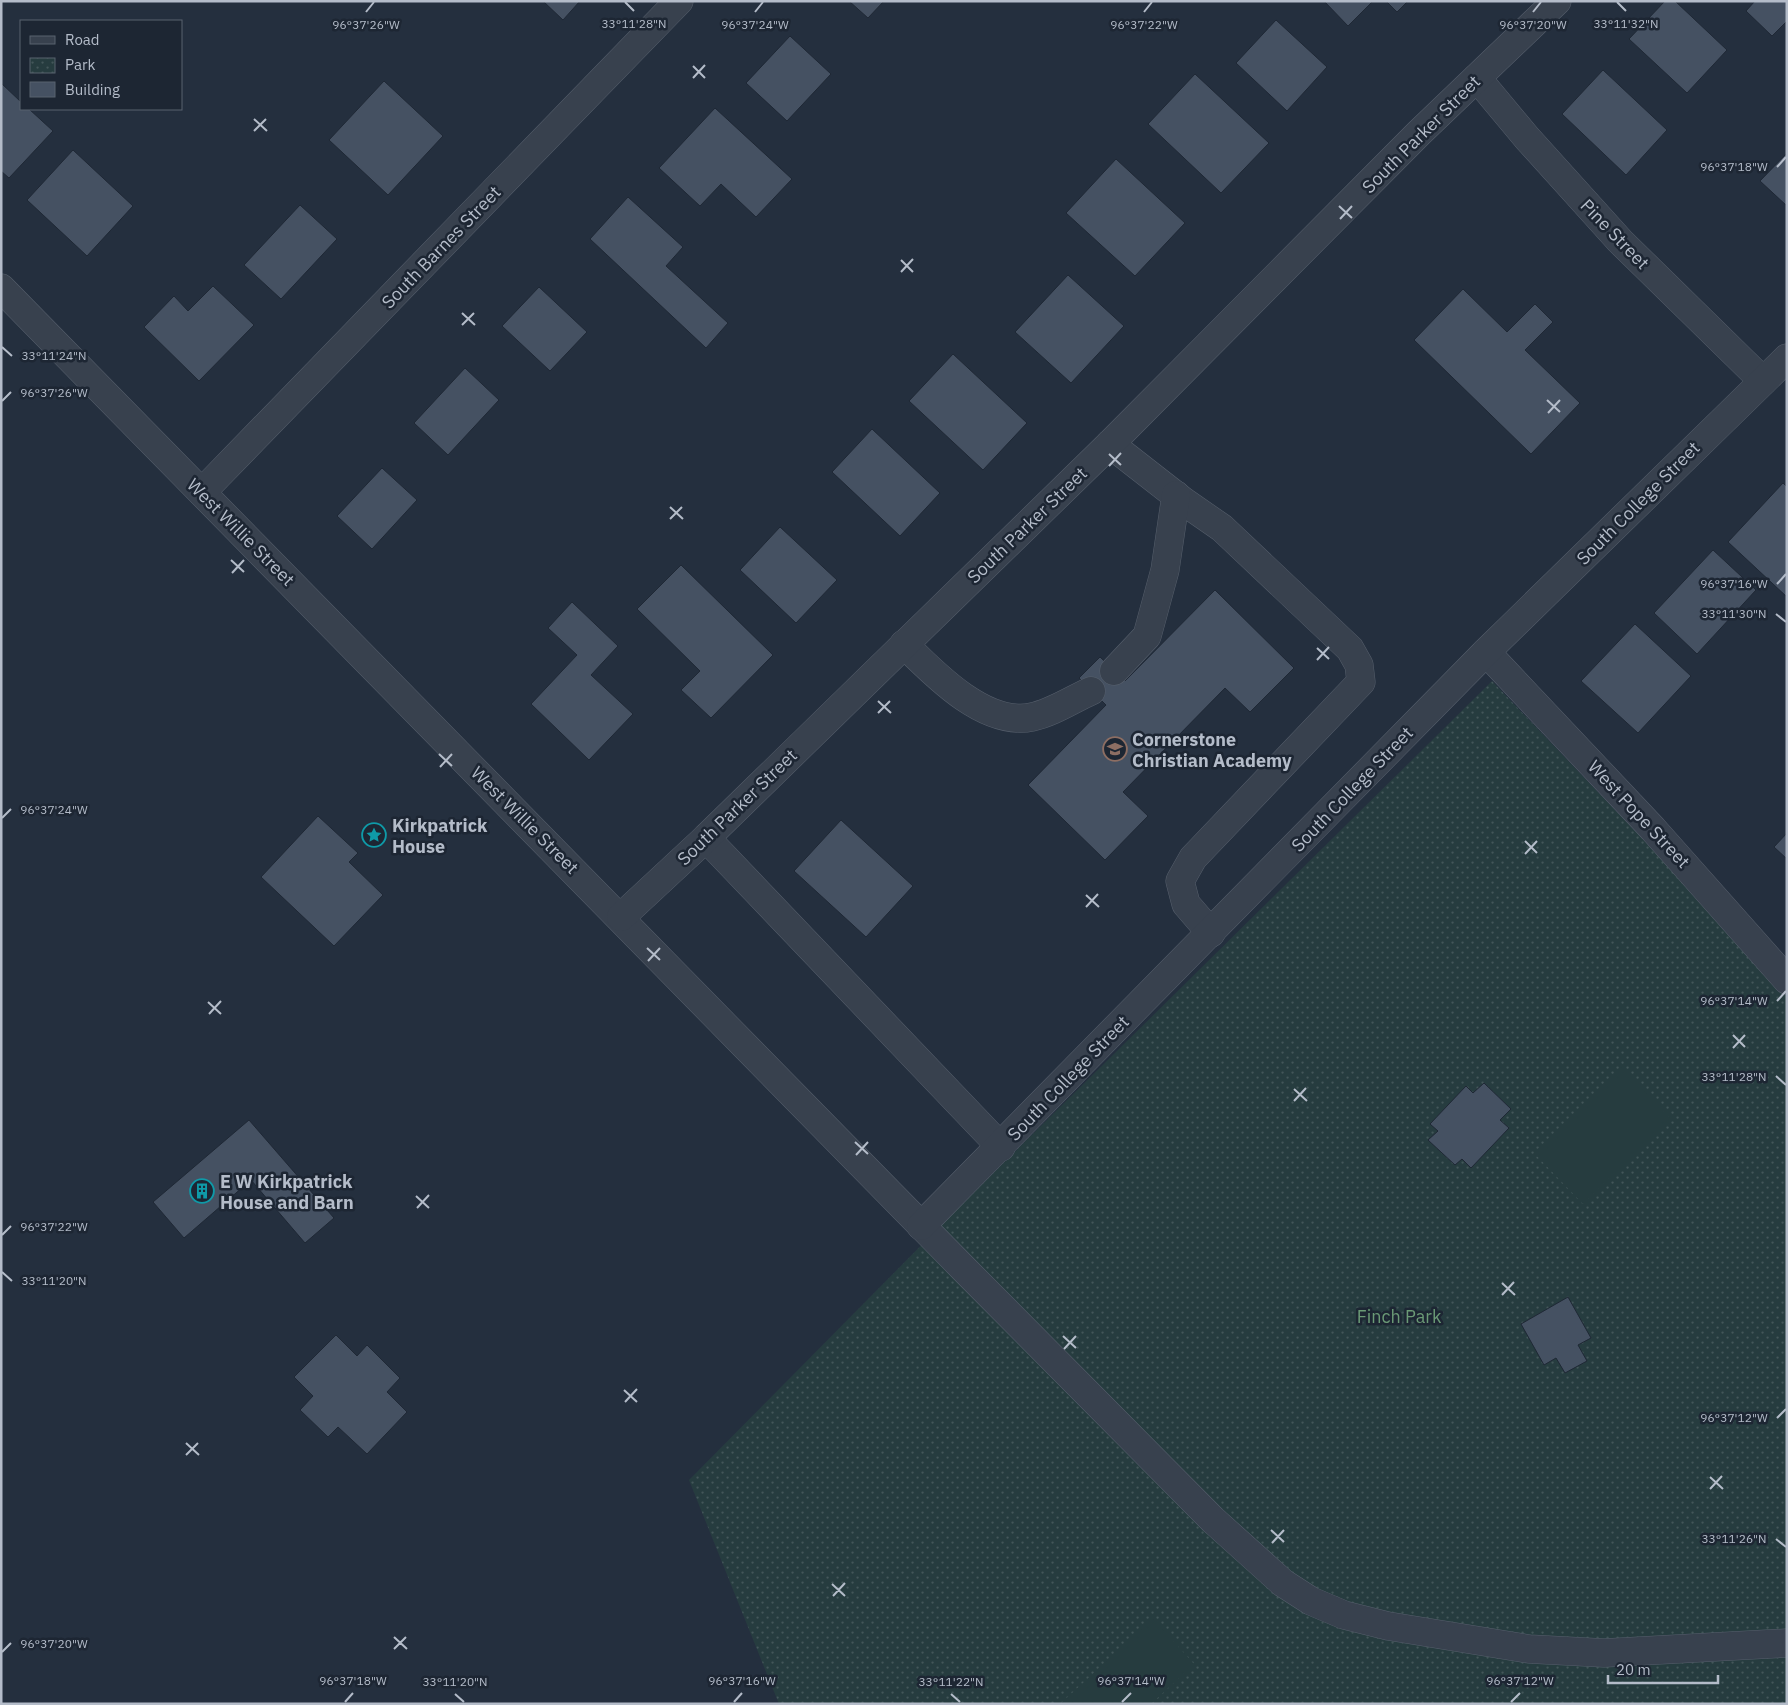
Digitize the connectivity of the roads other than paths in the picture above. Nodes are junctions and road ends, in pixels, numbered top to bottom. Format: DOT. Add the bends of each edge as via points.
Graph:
graph roads {
  1 [pos="679,1"];
  2 [pos="1557,1"];
  3 [pos="1477,78"];
  4 [pos="1,288"];
  5 [pos="1787,358"];
  6 [pos="1763,381"];
  7 [pos="1110,444"];
  8 [pos="202,492"];
  9 [pos="1176,495"];
  10 [pos="904,644"];
  11 [pos="1486,652"];
  12 [pos="1114,671"];
  13 [pos="1091,691"];
  14 [pos="706,838"];
  15 [pos="621,917"];
  16 [pos="1211,933"];
  17 [pos="1787,980"];
  18 [pos="1001,1147"];
  19 [pos="921,1226"];
  20 [pos="1787,1643"];
  1 -- 8 [label="street, South Barnes Street"];
  2 -- 3 [label="street, South Parker Street"];
  3 -- 6 [label="street, Pine Street" via="1614,234"];
  3 -- 7 [label="street, South Parker Street"];
  4 -- 8 [label="street, West Willie Street"];
  5 -- 6 [label="street, South College Street"];
  6 -- 11 [label="street, South College Street"];
  7 -- 9 [label="street"];
  7 -- 10 [label="street, South Parker Street"];
  8 -- 15 [label="street, West Willie Street"];
  9 -- 12 [label="street" via="1165,570 1147,636"];
  9 -- 16 [label="street" via="1222,528 1350,649 1359,665 1361,682 1193,858 1180,881 1186,904"];
  10 -- 13 [label="street" via="940,681 998,716 1032,717"];
  10 -- 14 [label="street, South Parker Street"];
  11 -- 16 [label="street, South College Street"];
  11 -- 17 [label="street, West Pope Street" via="1653,829"];
  14 -- 15 [label="street, South Parker Street"];
  14 -- 18 [label="street"];
  15 -- 19 [label="street, West Willie Street"];
  16 -- 18 [label="street, South College Street"];
  18 -- 19 [label="street, South College Street"];
  19 -- 20 [label="street, West Willie Street" via="1220,1526 1283,1583 1311,1601 1344,1615 1388,1626 1529,1649 1604,1653"];
}
